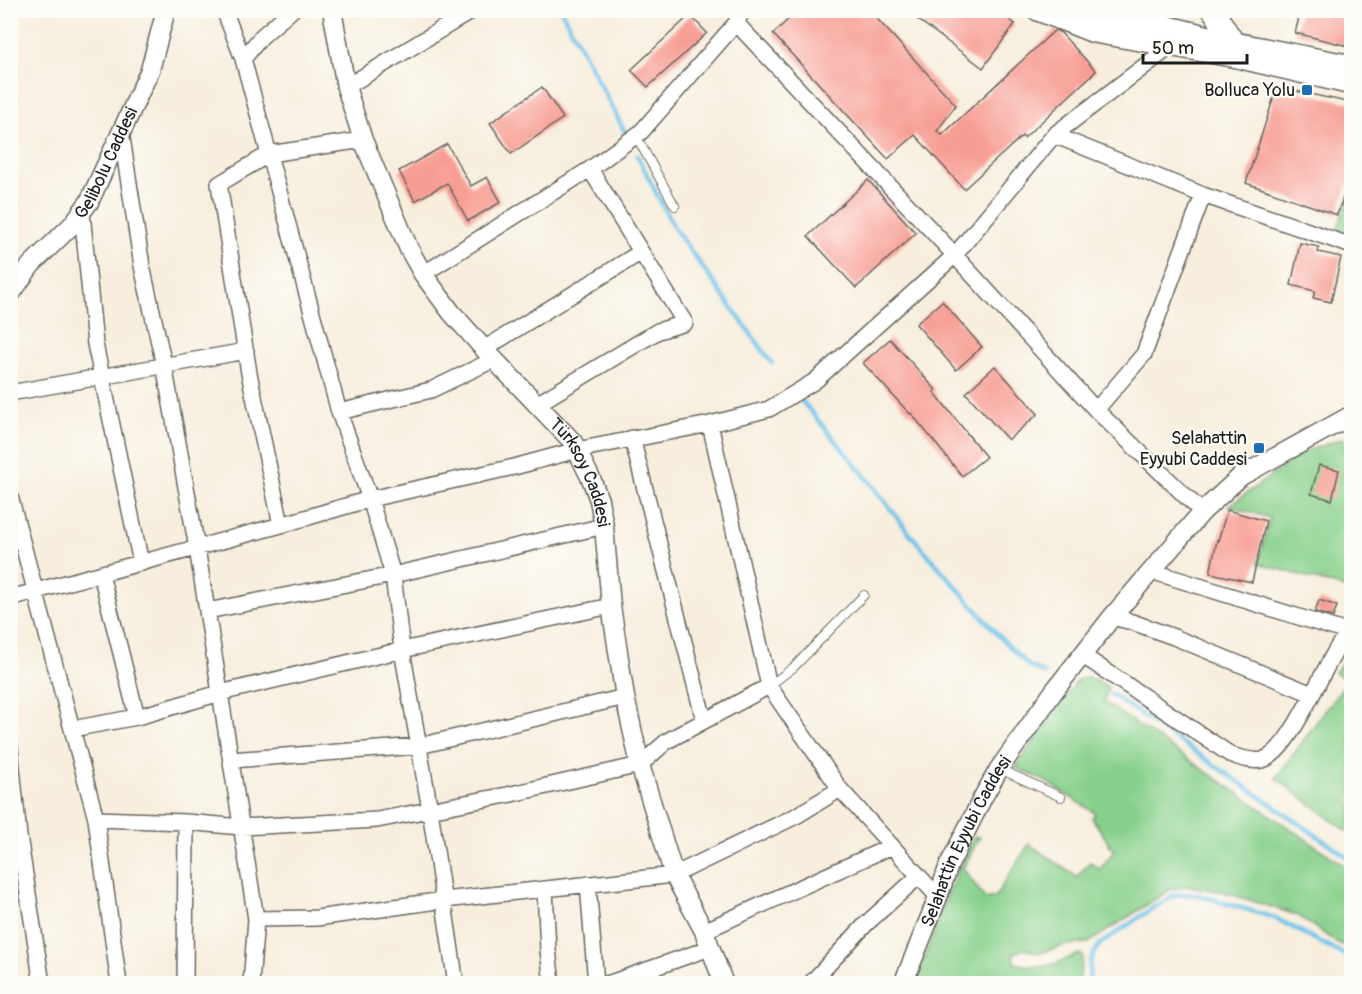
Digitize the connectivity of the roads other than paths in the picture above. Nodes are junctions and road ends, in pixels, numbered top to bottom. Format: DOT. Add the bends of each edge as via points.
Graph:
graph roads {
  1 [pos="166,10"];
  2 [pos="224,10"];
  3 [pos="292,10"];
  4 [pos="332,10"];
  5 [pos="473,10"];
  6 [pos="1038,10"];
  7 [pos="1086,10"];
  8 [pos="1213,10"];
  9 [pos="739,17"];
  10 [pos="1233,43"];
  11 [pos="1171,46"];
  12 [pos="243,59"];
  13 [pos="1352,66"];
  14 [pos="1352,84"];
  15 [pos="346,87"];
  16 [pos="121,132"];
  17 [pos="1054,135"];
  18 [pos="636,136"];
  19 [pos="363,140"];
  20 [pos="269,154"];
  21 [pos="590,170"];
  22 [pos="1203,195"];
  23 [pos="675,206"];
  24 [pos="82,213"];
  25 [pos="1352,246"];
  26 [pos="641,252"];
  27 [pos="955,255"];
  28 [pos="423,274"];
  29 [pos="10,295"];
  30 [pos="246,351"];
  31 [pos="489,354"];
  32 [pos="164,365"];
  33 [pos="102,376"];
  34 [pos="10,393"];
  35 [pos="537,404"];
  36 [pos="1096,410"];
  37 [pos="339,412"];
  38 [pos="1352,415"];
  39 [pos="710,424"];
  40 [pos="632,438"];
  41 [pos="577,450"];
  42 [pos="10,496"];
  43 [pos="370,499"];
  44 [pos="1202,512"];
  45 [pos="280,525"];
  46 [pos="604,526"];
  47 [pos="197,548"];
  48 [pos="141,563"];
  49 [pos="1152,571"];
  50 [pos="101,574"];
  51 [pos="393,575"];
  52 [pos="35,591"];
  53 [pos="864,595"];
  54 [pos="10,598"];
  55 [pos="610,606"];
  56 [pos="207,611"];
  57 [pos="1112,617"];
  58 [pos="1349,630"];
  59 [pos="402,650"];
  60 [pos="1082,655"];
  61 [pos="769,686"];
  62 [pos="220,693"];
  63 [pos="1312,694"];
  64 [pos="625,697"];
  65 [pos="137,717"];
  66 [pos="704,720"];
  67 [pos="72,729"];
  68 [pos="419,746"];
  69 [pos="10,748"];
  70 [pos="231,760"];
  71 [pos="640,765"];
  72 [pos="999,769"];
  73 [pos="840,789"];
  74 [pos="1061,797"];
  75 [pos="430,810"];
  76 [pos="96,819"];
  77 [pos="186,822"];
  78 [pos="242,827"];
  79 [pos="892,846"];
  80 [pos="674,875"];
  81 [pos="919,876"];
  82 [pos="588,885"];
  83 [pos="545,889"];
  84 [pos="938,897"];
  85 [pos="444,900"];
  86 [pos="256,919"];
  87 [pos="704,931"];
  88 [pos="710,948"];
  89 [pos="42,984"];
  90 [pos="119,984"];
  91 [pos="185,984"];
  92 [pos="251,984"];
  93 [pos="456,984"];
  94 [pos="552,984"];
  95 [pos="596,984"];
  96 [pos="607,984"];
  97 [pos="724,984"];
  98 [pos="810,984"];
  99 [pos="903,984"];
  1 -- 16 [label="street, Gelibolu Caddesi" via="150,70"];
  2 -- 12 [label="street"];
  3 -- 12 [label="street"];
  4 -- 15 [label="street, Türksoy Caddesi"];
  5 -- 15 [label="street"];
  6 -- 11 [label="main road" via="1094,32"];
  7 -- 10 [label="main road"];
  8 -- 10 [label="main road"];
  9 -- 18 [label="street"];
  9 -- 27 [label="street"];
  10 -- 13 [label="main road"];
  11 -- 14 [label="main road"];
  11 -- 17 [label="street"];
  12 -- 20 [label="street"];
  15 -- 19 [label="street, Türksoy Caddesi"];
  16 -- 24 [label="street, Gelibolu Caddesi"];
  16 -- 32 [label="street" via="142,266"];
  17 -- 22 [label="street"];
  17 -- 27 [label="street"];
  18 -- 21 [label="street"];
  18 -- 23 [label="lane"];
  19 -- 20 [label="street"];
  19 -- 28 [label="street, Türksoy Caddesi"];
  20 -- 30 [label="street" via="219,184"];
  20 -- 37 [label="street"];
  21 -- 26 [label="street"];
  21 -- 28 [label="street"];
  22 -- 25 [label="street"];
  22 -- 36 [label="street" via="1144,354"];
  24 -- 29 [label="street, Gelibolu Caddesi" via="41,253"];
  24 -- 33 [label="street" via="95,344"];
  26 -- 31 [label="street"];
  26 -- 35 [label="street" via="685,323 658,331"];
  27 -- 36 [label="street"];
  27 -- 39 [label="street" via="815,381 769,409"];
  28 -- 31 [label="street, Türksoy Caddesi"];
  30 -- 32 [label="street"];
  30 -- 45 [label="street"];
  31 -- 35 [label="street, Türksoy Caddesi"];
  31 -- 37 [label="street" via="431,390"];
  32 -- 33 [label="street"];
  32 -- 47 [label="street"];
  33 -- 34 [label="street"];
  33 -- 48 [label="street"];
  35 -- 41 [label="street, Türksoy Caddesi"];
  36 -- 44 [label="street"];
  37 -- 43 [label="street"];
  38 -- 44 [label="street, Selahattin Eyyubi Caddesi" via="1241,476"];
  39 -- 40 [label="street"];
  39 -- 61 [label="street"];
  40 -- 41 [label="street"];
  40 -- 66 [label="street"];
  41 -- 43 [label="street"];
  41 -- 46 [label="street, Türksoy Caddesi" via="592,481"];
  42 -- 52 [label="street"];
  43 -- 45 [label="street"];
  43 -- 51 [label="street"];
  44 -- 49 [label="street, Selahattin Eyyubi Caddesi"];
  45 -- 47 [label="street"];
  46 -- 51 [label="street"];
  46 -- 55 [label="street, Türksoy Caddesi"];
  47 -- 48 [label="street"];
  47 -- 56 [label="street"];
  48 -- 50 [label="street"];
  49 -- 57 [label="street, Selahattin Eyyubi Caddesi"];
  49 -- 58 [label="street"];
  50 -- 52 [label="street"];
  50 -- 65 [label="street"];
  51 -- 56 [label="street"];
  51 -- 59 [label="street"];
  52 -- 54 [label="street"];
  52 -- 67 [label="street"];
  53 -- 61 [label="lane" via="794,667"];
  55 -- 59 [label="street"];
  55 -- 64 [label="street, Türksoy Caddesi"];
  56 -- 62 [label="street"];
  57 -- 60 [label="street, Selahattin Eyyubi Caddesi"];
  57 -- 63 [label="street" via="1174,637"];
  58 -- 63 [label="street"];
  59 -- 62 [label="street"];
  59 -- 68 [label="street"];
  60 -- 63 [label="street" via="1231,755 1248,760 1262,760 1277,750"];
  60 -- 72 [label="street, Selahattin Eyyubi Caddesi"];
  61 -- 66 [label="street"];
  61 -- 73 [label="street"];
  62 -- 65 [label="street"];
  62 -- 70 [label="street"];
  64 -- 68 [label="street"];
  64 -- 71 [label="street, Türksoy Caddesi"];
  65 -- 67 [label="street"];
  66 -- 71 [label="street" via="668,741"];
  67 -- 76 [label="street"];
  68 -- 70 [label="street"];
  68 -- 75 [label="street"];
  69 -- 89 [label="street"];
  70 -- 78 [label="street"];
  71 -- 75 [label="street"];
  71 -- 80 [label="street, Türksoy Caddesi"];
  72 -- 74 [label="lane"];
  72 -- 84 [label="street, Selahattin Eyyubi Caddesi" via="949,865"];
  73 -- 79 [label="street"];
  73 -- 80 [label="street" via="796,816"];
  75 -- 78 [label="street" via="376,820"];
  75 -- 85 [label="street"];
  76 -- 77 [label="street"];
  76 -- 90 [label="street"];
  77 -- 78 [label="street"];
  77 -- 91 [label="street"];
  78 -- 86 [label="street"];
  79 -- 81 [label="street"];
  79 -- 87 [label="street"];
  80 -- 82 [label="street"];
  80 -- 87 [label="street, Türksoy Caddesi"];
  81 -- 84 [label="street"];
  81 -- 98 [label="street" via="867,923"];
  82 -- 83 [label="street"];
  82 -- 95 [label="street"];
  83 -- 85 [label="street"];
  83 -- 94 [label="street"];
  84 -- 99 [label="street, Selahattin Eyyubi Caddesi"];
  85 -- 86 [label="street" via="317,918"];
  85 -- 93 [label="street"];
  86 -- 92 [label="street"];
  87 -- 88 [label="street, Türksoy Caddesi"];
  88 -- 96 [label="street"];
  88 -- 97 [label="street, Türksoy Caddesi"];
}
